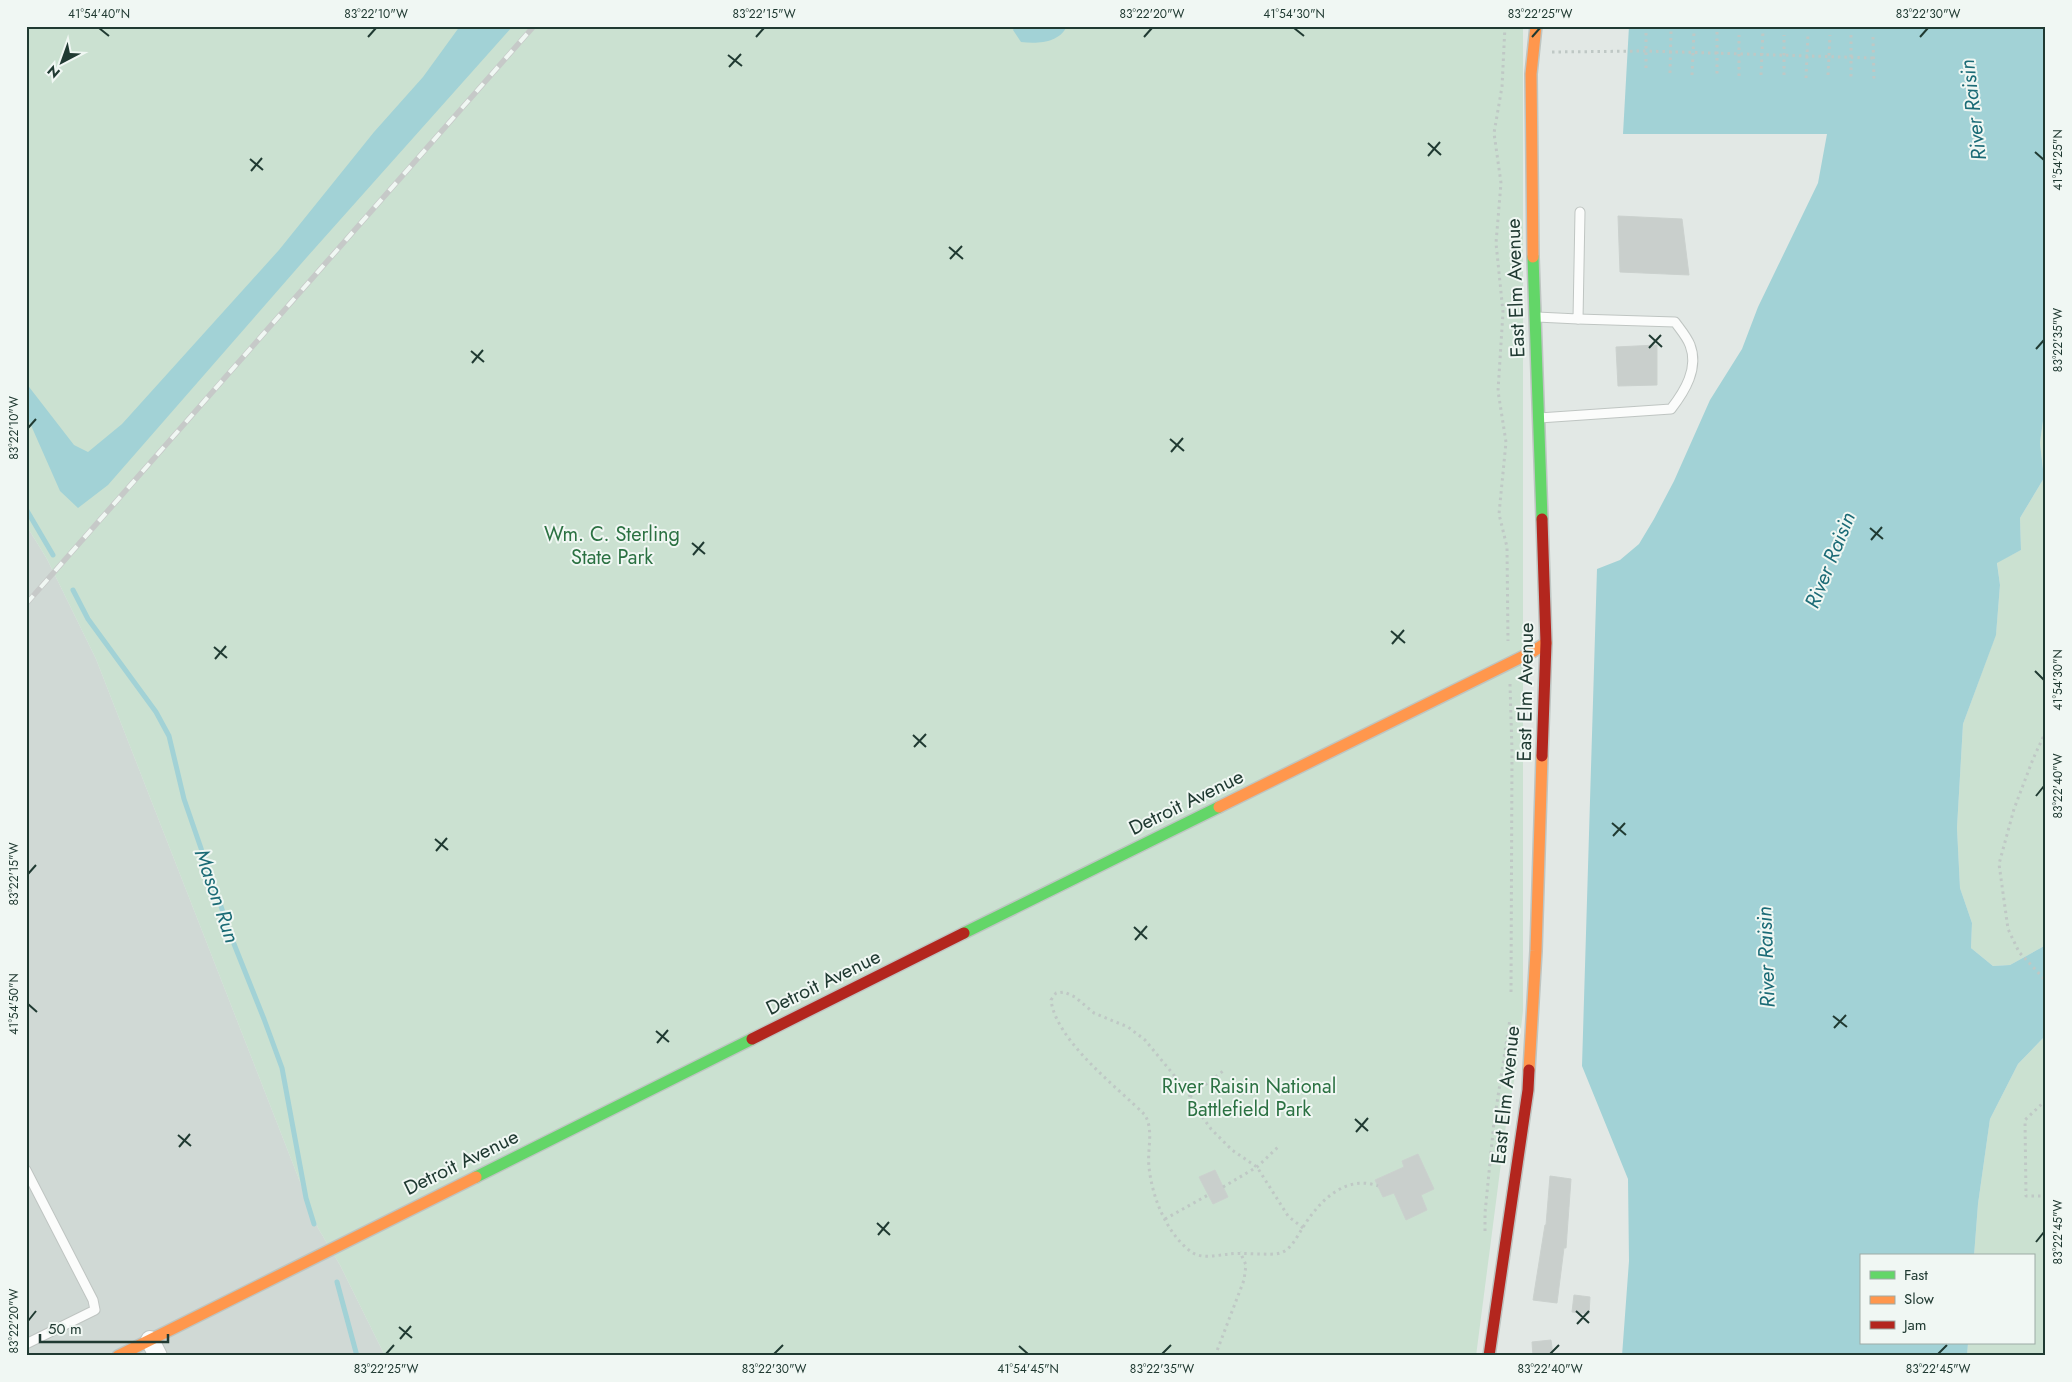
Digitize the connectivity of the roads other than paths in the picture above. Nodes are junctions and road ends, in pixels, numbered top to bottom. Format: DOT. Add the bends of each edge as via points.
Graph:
graph roads {
  1 [pos="1536,26"];
  2 [pos="1580,212"];
  3 [pos="1534,317"];
  4 [pos="1578,319"];
  5 [pos="1538,418"];
  6 [pos="1546,643"];
  7 [pos="26,1170"];
  8 [pos="150,1340"];
  9 [pos="26,1344"];
  10 [pos="118,1356"];
  11 [pos="158,1356"];
  12 [pos="1489,1356"];
  1 -- 3 [label="street, East Elm Avenue" via="1531,127"];
  2 -- 4 [label="lane"];
  3 -- 4 [label="lane"];
  3 -- 5 [label="street, East Elm Avenue"];
  4 -- 5 [label="lane" via="1675,322 1690,345 1694,365 1684,392 1671,408"];
  5 -- 6 [label="street, East Elm Avenue"];
  6 -- 8 [label="street, Detroit Avenue"];
  6 -- 12 [label="street, East Elm Avenue" via="1528,1090"];
  7 -- 9 [label="lane" via="93,1300 95,1310"];
  8 -- 10 [label="street, Detroit Avenue"];
  8 -- 11 [label="street"];
}
